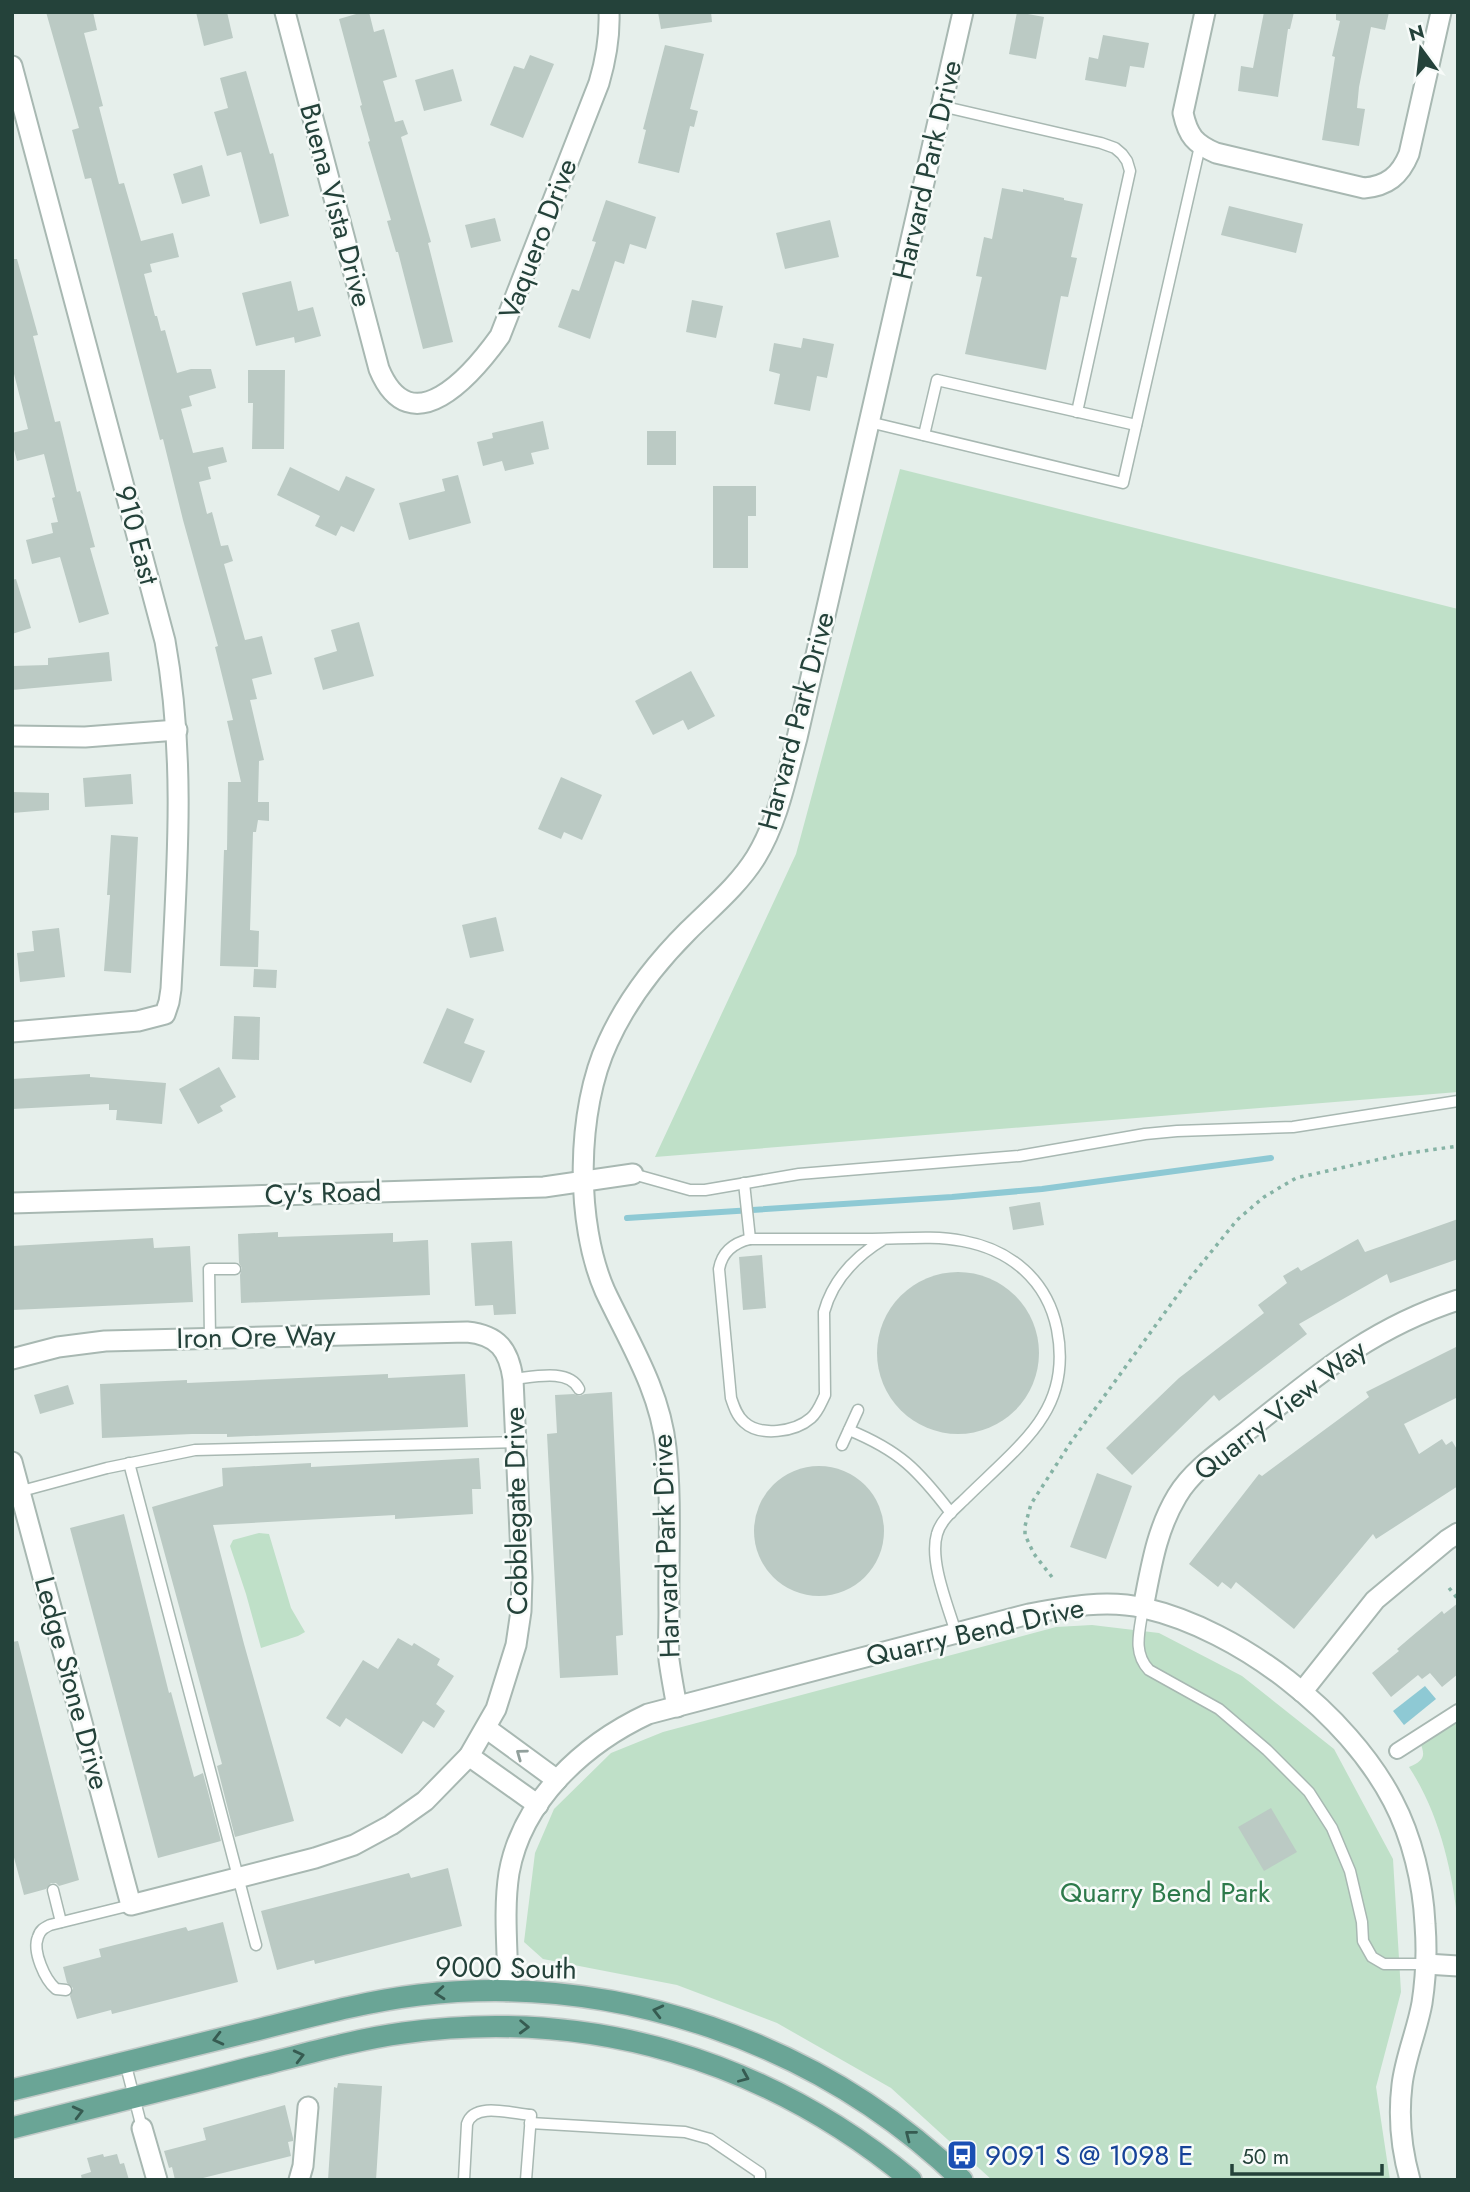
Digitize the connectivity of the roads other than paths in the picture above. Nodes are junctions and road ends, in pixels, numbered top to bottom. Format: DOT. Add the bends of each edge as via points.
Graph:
graph roads {
  1 [pos="285,12"];
  2 [pos="609,12"];
  3 [pos="963,12"];
  4 [pos="1205,12"];
  5 [pos="1441,12"];
  6 [pos="12,66"];
  7 [pos="942,106"];
  8 [pos="1200,146"];
  9 [pos="393,395"];
  10 [pos="1077,412"];
  11 [pos="868,422"];
  12 [pos="1136,425"];
  13 [pos="924,435"];
  14 [pos="177,730"];
  15 [pos="12,736"];
  16 [pos="12,1032"];
  17 [pos="1458,1101"];
  18 [pos="633,1174"];
  19 [pos="584,1181"];
  20 [pos="744,1183"];
  21 [pos="12,1203"];
  22 [pos="750,1239"];
  23 [pos="884,1239"];
  24 [pos="235,1269"];
  25 [pos="1458,1300"];
  26 [pos="210,1338"];
  27 [pos="499,1344"];
  28 [pos="12,1359"];
  29 [pos="513,1379"];
  30 [pos="579,1389"];
  31 [pos="858,1410"];
  32 [pos="849,1430"];
  33 [pos="517,1442"];
  34 [pos="842,1445"];
  35 [pos="12,1462"];
  36 [pos="129,1463"];
  37 [pos="16,1493"];
  38 [pos="951,1513"];
  39 [pos="1458,1533"];
  40 [pos="1143,1608"];
  41 [pos="956,1633"];
  42 [pos="1302,1692"];
  43 [pos="677,1707"];
  44 [pos="1458,1712"];
  45 [pos="486,1728"];
  46 [pos="1397,1751"];
  47 [pos="469,1756"];
  48 [pos="557,1780"];
  49 [pos="538,1805"];
  50 [pos="237,1878"];
  51 [pos="53,1890"];
  52 [pos="131,1905"];
  53 [pos="61,1922"];
  54 [pos="256,1945"];
  55 [pos="1426,1964"];
  56 [pos="1458,1966"];
  57 [pos="66,1990"];
  58 [pos="508,1991"];
  59 [pos="125,2062"];
  60 [pos="12,2090"];
  61 [pos="134,2098"];
  62 [pos="308,2107"];
  63 [pos="530,2123"];
  64 [pos="12,2128"];
  65 [pos="142,2128"];
  66 [pos="157,2180"];
  67 [pos="299,2180"];
  68 [pos="464,2180"];
  69 [pos="526,2180"];
  70 [pos="760,2180"];
  71 [pos="911,2180"];
  72 [pos="962,2180"];
  73 [pos="1410,2180"];
  1 -- 9 [label="street, Buena Vista Drive" via="379,369"];
  2 -- 9 [label="street, Vaquero Drive" via="599,83 500,336 481,363 434,401 407,402"];
  3 -- 7 [label="street, Harvard Park Drive"];
  4 -- 8 [label="street" via="1183,113"];
  5 -- 8 [label="street" via="1409,154 1388,183 1352,187"];
  6 -- 14 [label="street, 910 East" via="165,641"];
  7 -- 10 [label="lane" via="1101,143 1115,148 1128,161 1120,222"];
  7 -- 11 [label="street, Harvard Park Drive"];
  8 -- 12 [label="lane"];
  10 -- 12 [label="lane"];
  10 -- 13 [label="lane" via="937,380"];
  11 -- 13 [label="lane"];
  11 -- 19 [label="street, Harvard Park Drive" via="777,814 755,858 655,966 606,1044 585,1127"];
  12 -- 13 [label="lane" via="1123,483"];
  14 -- 15 [label="street" via="85,737"];
  14 -- 16 [label="street, 910 East" via="178,852 171,989 164,1014 138,1021"];
  17 -- 20 [label="lane" via="1293,1127 1145,1134 1019,1156 799,1174"];
  18 -- 19 [label="street, Cy's Road"];
  18 -- 20 [label="lane" via="690,1190"];
  19 -- 21 [label="street, Cy's Road" via="544,1187"];
  19 -- 43 [label="street, Harvard Park Drive" via="594,1256 643,1367 666,1446 669,1659"];
  20 -- 22 [label="lane"];
  22 -- 23 [label="lane"];
  22 -- 23 [label="lane" via="736,1244 720,1260 731,1398 745,1423 774,1430 801,1425 820,1407 826,1382 826,1304 848,1266"];
  23 -- 38 [label="lane" via="962,1241 997,1252 1026,1270 1039,1285 1055,1319 1060,1373 1042,1418"];
  24 -- 26 [label="lane" via="209,1269"];
  25 -- 40 [label="street, Quarry View Way" via="1411,1317 1360,1344 1195,1473 1178,1493 1156,1542"];
  26 -- 27 [label="street, Iron Ore Way" via="467,1332"];
  26 -- 28 [label="street, Iron Ore Way" via="81,1342"];
  27 -- 29 [label="street, Cobblegate Drive" via="509,1356"];
  29 -- 30 [label="lane" via="566,1377"];
  29 -- 33 [label="street, Cobblegate Drive"];
  31 -- 32 [label="lane"];
  32 -- 34 [label="lane"];
  32 -- 38 [label="lane" via="911,1465"];
  33 -- 36 [label="lane" via="217,1448"];
  33 -- 45 [label="street, Cobblegate Drive" via="521,1611 507,1677"];
  35 -- 37 [label="street, Ledge Stone Drive"];
  36 -- 37 [label="lane"];
  36 -- 50 [label="lane"];
  37 -- 52 [label="street, Ledge Stone Drive"];
  38 -- 41 [label="lane" via="937,1534 935,1550"];
  39 -- 42 [label="street" via="1375,1600"];
  40 -- 41 [label="street, Quarry Bend Drive" via="1064,1607"];
  40 -- 42 [label="street, Quarry Bend Drive" via="1200,1626 1253,1656"];
  40 -- 55 [label="lane" via="1138,1651 1149,1671 1219,1709 1308,1791 1332,1828 1350,1871 1363,1941 1373,1957 1384,1964"];
  41 -- 43 [label="street, Quarry Bend Drive"];
  42 -- 55 [label="street, Quarry Bend Drive" via="1338,1724 1370,1762 1394,1802 1420,1883"];
  43 -- 48 [label="street, Quarry Bend Drive" via="622,1726 598,1741"];
  44 -- 46 [label="street"];
  45 -- 47 [label="street, Cobblegate Drive"];
  48 -- 45 [label="street, one-way"];
  47 -- 49 [label="street"];
  47 -- 50 [label="street, Cobblegate Drive" via="425,1801 391,1825 315,1858"];
  48 -- 49 [label="street, Quarry Bend Drive"];
  49 -- 58 [label="street, Quarry Bend Drive" via="525,1826 509,1873"];
  50 -- 52 [label="street, Cobblegate Drive"];
  50 -- 54 [label="lane"];
  51 -- 53 [label="lane"];
  52 -- 53 [label="lane"];
  53 -- 57 [label="lane" via="42,1929 37,1942 46,1979 56,1989"];
  55 -- 56 [label="street"];
  55 -- 73 [label="street, Quarry Bend Drive" via="1422,2004 1402,2082 1399,2122"];
  58 -- 59 [label="main road, 9000 South, one-way" via="384,2000"];
  72 -- 58 [label="main road, 9000 South, one-way" via="861,2099 744,2039 631,2005"];
  59 -- 60 [label="main road, 9000 South"];
  59 -- 61 [label="lane"];
  64 -- 61 [label="main road, 9000 South, one-way"];
  61 -- 65 [label="lane"];
  61 -- 71 [label="main road, 9000 South, one-way" via="402,2033 489,2026 562,2029 633,2040 743,2076 836,2126"];
  62 -- 67 [label="street"];
  63 -- 68 [label="lane" via="531,2115 484,2110 469,2118"];
  63 -- 69 [label="lane"];
  63 -- 70 [label="lane" via="685,2133 710,2139 760,2173"];
  65 -- 66 [label="street"];
}
